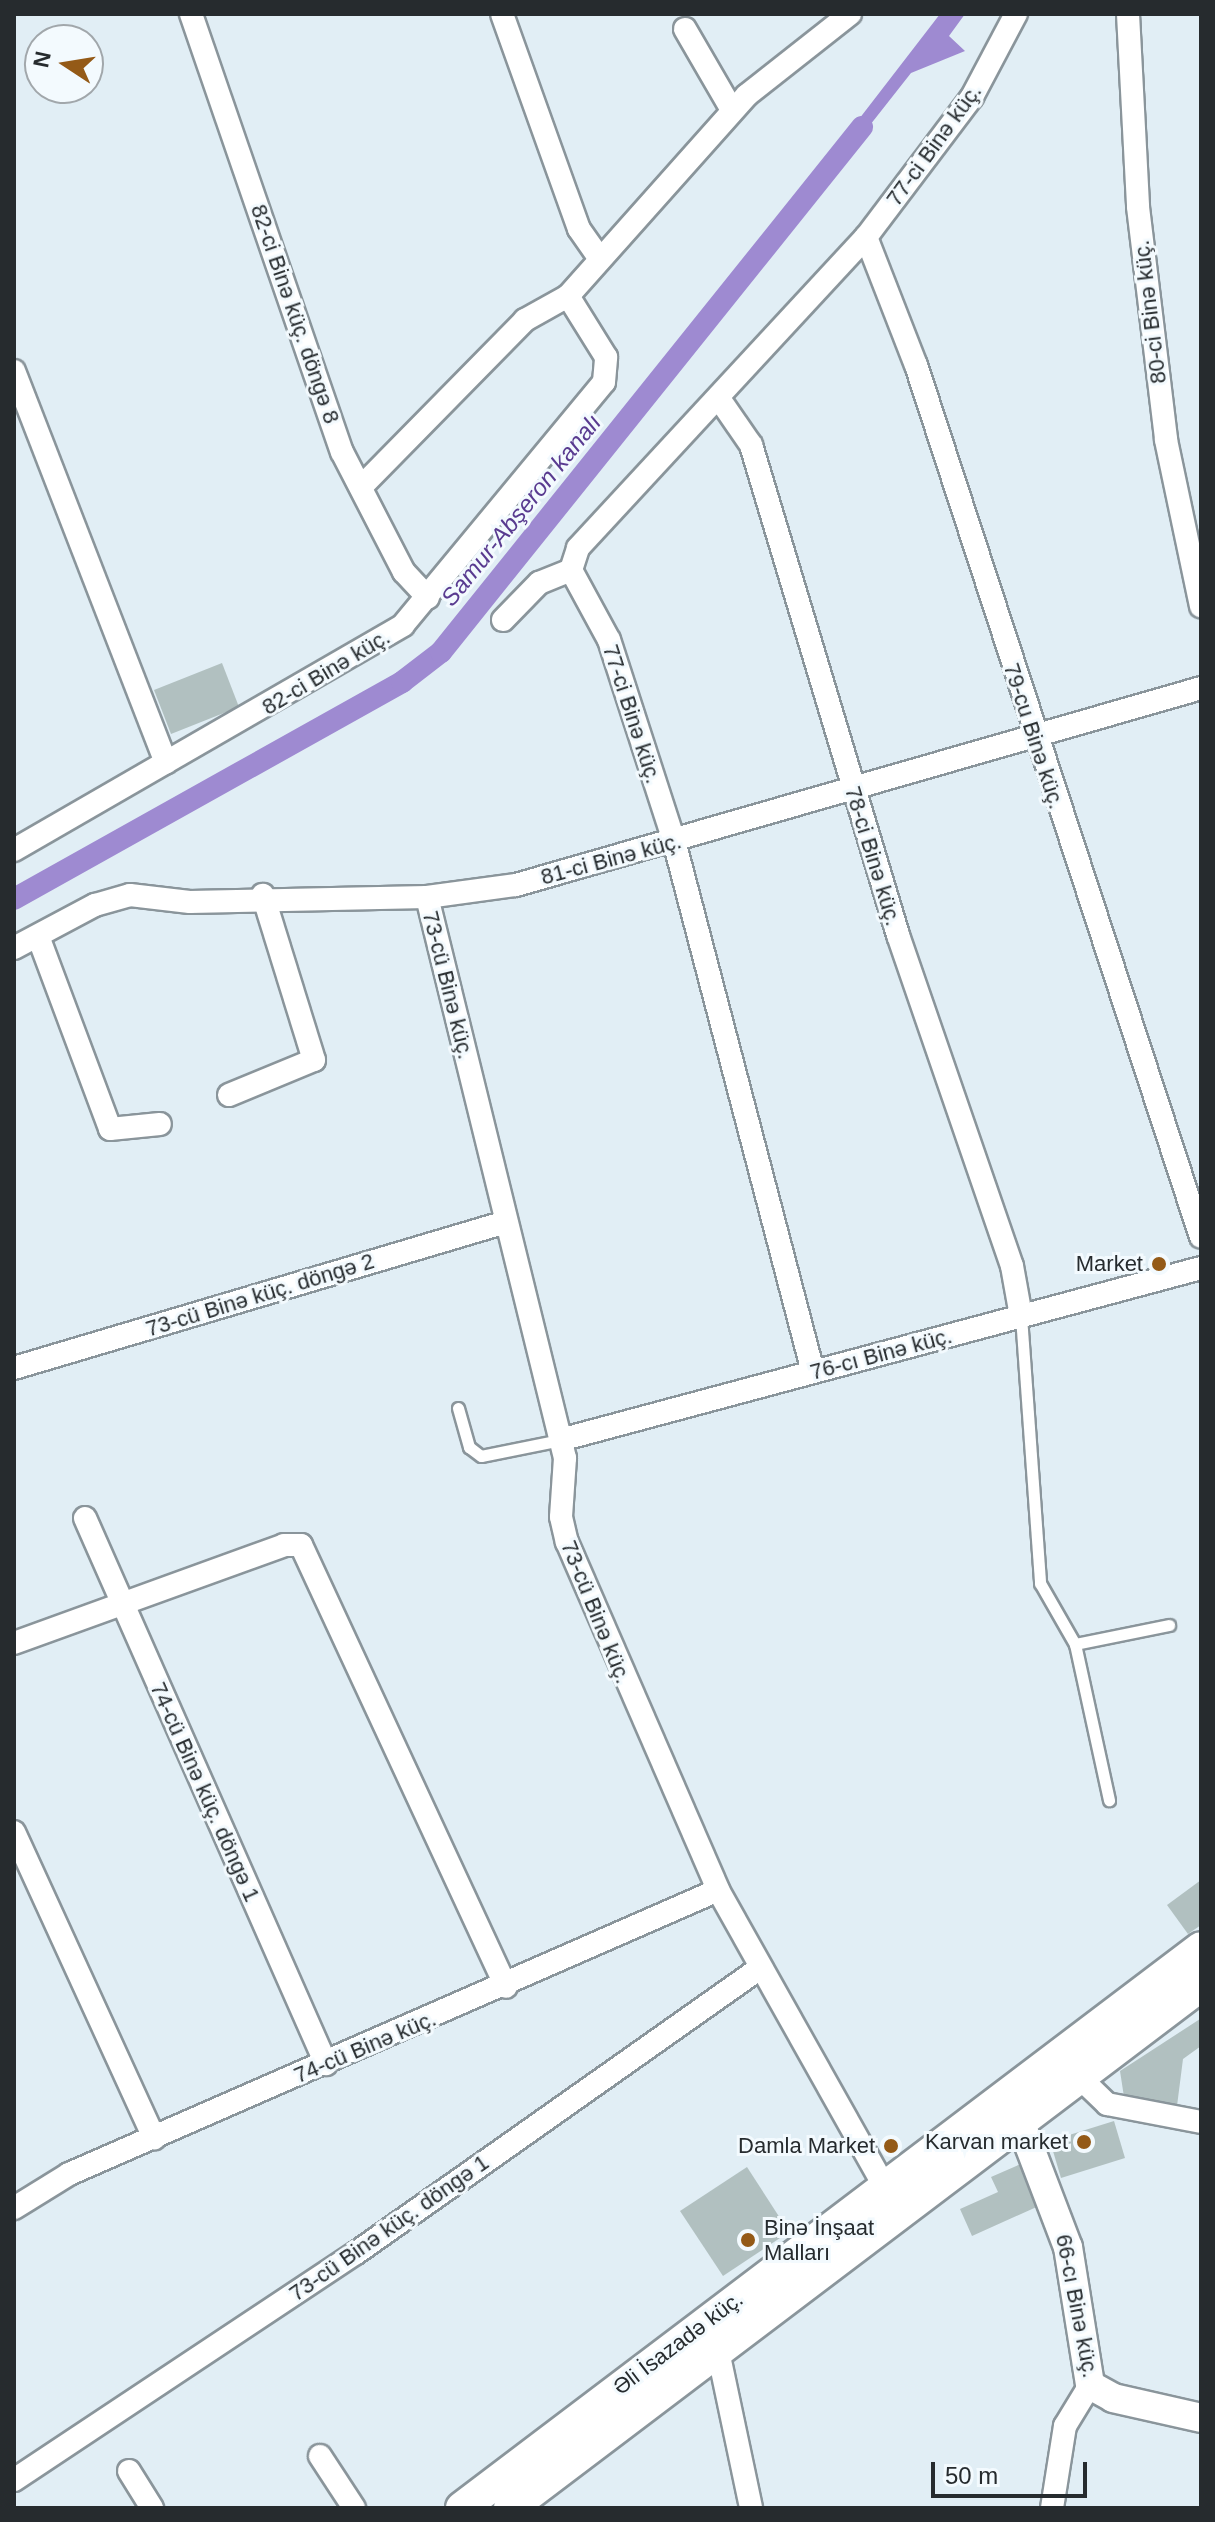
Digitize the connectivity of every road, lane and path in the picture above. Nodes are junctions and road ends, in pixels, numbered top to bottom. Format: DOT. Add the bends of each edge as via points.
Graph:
graph roads {
  1 [pos="191,14"];
  2 [pos="502,14"];
  3 [pos="850,14"];
  4 [pos="1016,14"];
  5 [pos="1128,14"];
  6 [pos="685,29"];
  7 [pos="732,110"];
  8 [pos="866,237"];
  9 [pos="599,258"];
  10 [pos="568,296"];
  11 [pos="14,371"];
  12 [pos="720,400"];
  13 [pos="361,487"];
  14 [pos="1192,531"];
  15 [pos="571,570"];
  16 [pos="428,598"];
  17 [pos="1201,606"];
  18 [pos="503,620"];
  19 [pos="1201,688"];
  20 [pos="1034,739"];
  21 [pos="166,763"];
  22 [pos="853,793"];
  23 [pos="674,841"];
  24 [pos="14,850"];
  25 [pos="263,895"];
  26 [pos="427,897"];
  27 [pos="38,936"];
  28 [pos="14,948"];
  29 [pos="229,1095"];
  30 [pos="160,1124"];
  31 [pos="506,1222"];
  32 [pos="1201,1237"];
  33 [pos="1201,1268"];
  34 [pos="1021,1316"];
  35 [pos="14,1368"];
  36 [pos="813,1372"];
  37 [pos="458,1408"];
  38 [pos="560,1440"];
  39 [pos="85,1518"];
  40 [pos="121,1610"];
  41 [pos="1169,1625"];
  42 [pos="14,1643"];
  43 [pos="1075,1644"];
  44 [pos="1109,1800"];
  45 [pos="14,1832"];
  46 [pos="718,1890"];
  47 [pos="759,1969"];
  48 [pos="1197,1969"];
  49 [pos="506,1987"];
  50 [pos="326,2064"];
  51 [pos="1077,2075"];
  52 [pos="1019,2119"];
  53 [pos="1201,2122"];
  54 [pos="154,2138"];
  55 [pos="884,2186"];
  56 [pos="14,2208"];
  57 [pos="718,2351"];
  58 [pos="1090,2385"];
  59 [pos="1201,2418"];
  60 [pos="320,2456"];
  61 [pos="129,2471"];
  62 [pos="14,2480"];
  63 [pos="152,2508"];
  64 [pos="354,2508"];
  65 [pos="462,2508"];
  66 [pos="510,2508"];
  67 [pos="751,2508"];
  68 [pos="1052,2508"];
  1 -- 13 [label="street, 82-ci Binə küç. döngə 8" via="342,452"];
  2 -- 9 [label="street" via="579,229"];
  3 -- 7 [label="street"];
  4 -- 8 [label="street, 77-ci Binə küç." via="972,97"];
  5 -- 14 [label="street, 80-ci Binə küç." via="1138,207"];
  6 -- 7 [label="street"];
  7 -- 9 [label="street"];
  8 -- 12 [label="street, 77-ci Binə küç."];
  8 -- 20 [label="street, 79-cu Binə küç." via="916,365"];
  9 -- 10 [label="street"];
  10 -- 13 [label="street" via="525,320"];
  10 -- 16 [label="street, 82-ci Binə küç." via="606,357 604,382"];
  11 -- 21 [label="street"];
  12 -- 15 [label="street, 77-ci Binə küç." via="578,548"];
  12 -- 22 [label="street, 78-ci Binə küç." via="751,445"];
  13 -- 16 [label="street, 82-ci Binə küç. döngə 8" via="404,572"];
  14 -- 17 [label="street, 80-ci Binə küç."];
  15 -- 18 [label="street" via="539,583"];
  15 -- 23 [label="street, 77-ci Binə küç." via="609,640"];
  16 -- 21 [label="street, 82-ci Binə küç." via="363,654"];
  19 -- 20 [label="street, 81-ci Binə küç."];
  20 -- 22 [label="street, 81-ci Binə küç."];
  20 -- 32 [label="street, 79-cu Binə küç."];
  21 -- 24 [label="street, 82-ci Binə küç."];
  22 -- 23 [label="street, 81-ci Binə küç."];
  22 -- 34 [label="street, 78-ci Binə küç." via="1012,1266"];
  23 -- 26 [label="street, 81-ci Binə küç." via="516,885"];
  23 -- 36 [label="street, 77-ci Binə küç."];
  25 -- 26 [label="street, 81-ci Binə küç."];
  25 -- 27 [label="street, 81-ci Binə küç." via="114,898"];
  25 -- 29 [label="street" via="314,1060"];
  26 -- 31 [label="street, 73-cü Binə küç."];
  27 -- 28 [label="street, 81-ci Binə küç."];
  27 -- 30 [label="street" via="110,1129 119,1133"];
  31 -- 35 [label="street, 73-cü Binə küç. döngə 2"];
  31 -- 38 [label="street, 73-cü Binə küç."];
  33 -- 34 [label="street, 76-cı Binə küç."];
  34 -- 36 [label="street, 76-cı Binə küç."];
  34 -- 43 [label="lane" via="1040,1583"];
  36 -- 38 [label="street, 76-cı Binə küç."];
  37 -- 38 [label="lane" via="469,1447 481,1456"];
  38 -- 46 [label="street, 73-cü Binə küç." via="567,1542"];
  39 -- 40 [label="street, 74-cü Binə küç. döngə 1"];
  40 -- 42 [label="street"];
  40 -- 49 [label="street" via="284,1545 301,1545"];
  40 -- 50 [label="street, 74-cü Binə küç. döngə 1"];
  41 -- 43 [label="lane"];
  43 -- 44 [label="lane"];
  45 -- 54 [label="street"];
  46 -- 47 [label="street, 73-cü Binə küç."];
  46 -- 49 [label="street, 74-cü Binə küç."];
  47 -- 55 [label="street, 73-cü Binə küç."];
  47 -- 62 [label="street, 73-cü Binə küç. döngə 1" via="330,2270"];
  48 -- 51 [label="main road, Əli İsazadə küç."];
  48 -- 55 [label="main road, Əli İsazadə küç."];
  49 -- 50 [label="street, 74-cü Binə küç."];
  50 -- 54 [label="street, 74-cü Binə küç."];
  51 -- 52 [label="main road, Əli İsazadə küç."];
  51 -- 53 [label="street" via="1107,2104"];
  52 -- 57 [label="main road, Əli İsazadə küç."];
  52 -- 58 [label="street, 66-cı Binə küç." via="1068,2247"];
  54 -- 56 [label="street, 74-cü Binə küç." via="51,2183"];
  55 -- 65 [label="main road, Əli İsazadə küç."];
  57 -- 66 [label="main road, Əli İsazadə küç."];
  57 -- 67 [label="street"];
  58 -- 59 [label="street, 66-cı Binə küç." via="1113,2398"];
  58 -- 68 [label="street" via="1065,2426"];
  60 -- 64 [label="street"];
  61 -- 63 [label="street"];
}
